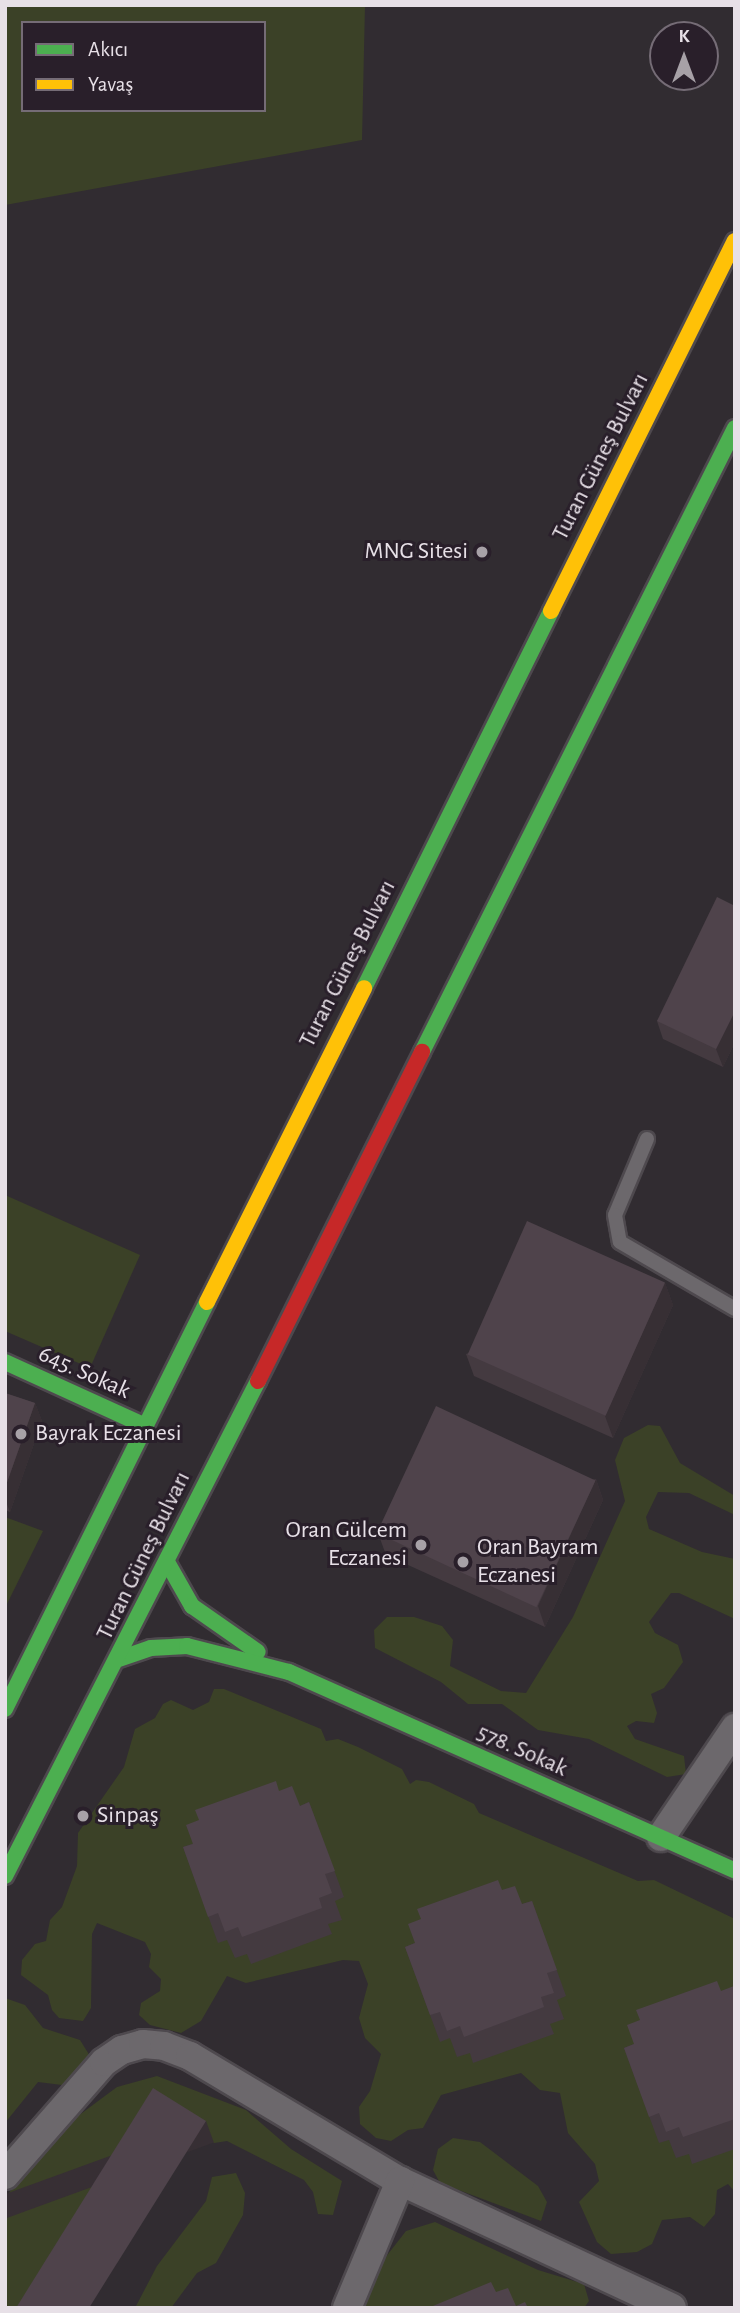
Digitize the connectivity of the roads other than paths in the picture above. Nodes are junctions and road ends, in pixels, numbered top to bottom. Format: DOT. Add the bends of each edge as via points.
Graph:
graph roads {
  1 [pos="735,241"];
  2 [pos="735,428"];
  3 [pos="647,1139"];
  4 [pos="735,1308"];
  5 [pos="5,1363"];
  6 [pos="143,1425"];
  7 [pos="167,1562"];
  8 [pos="119,1659"];
  9 [pos="289,1672"];
  10 [pos="5,1709"];
  11 [pos="735,1728"];
  12 [pos="661,1837"];
  13 [pos="735,1871"];
  14 [pos="5,1875"];
  15 [pos="5,2175"];
  16 [pos="400,2181"];
  17 [pos="347,2308"];
  18 [pos="672,2308"];
  1 -- 6 [label="main road, Turan Güneş Bulvarı"];
  2 -- 7 [label="main road, Turan Güneş Bulvarı"];
  3 -- 4 [label="lane" via="615,1215 620,1242"];
  5 -- 6 [label="main road, 645. Sokak"];
  6 -- 10 [label="main road, Turan Güneş Bulvarı"];
  7 -- 8 [label="main road, Turan Güneş Bulvarı"];
  7 -- 9 [label="main road" via="183,1595 198,1611"];
  8 -- 9 [label="main road" via="151,1648 187,1646"];
  8 -- 14 [label="main road, Turan Güneş Bulvarı"];
  9 -- 12 [label="main road, 578. Sokak"];
  11 -- 12 [label="street"];
  12 -- 13 [label="main road, 578. Sokak"];
  15 -- 16 [label="street" via="104,2062 143,2044 190,2056"];
  16 -- 17 [label="street"];
  16 -- 18 [label="street"];
}
